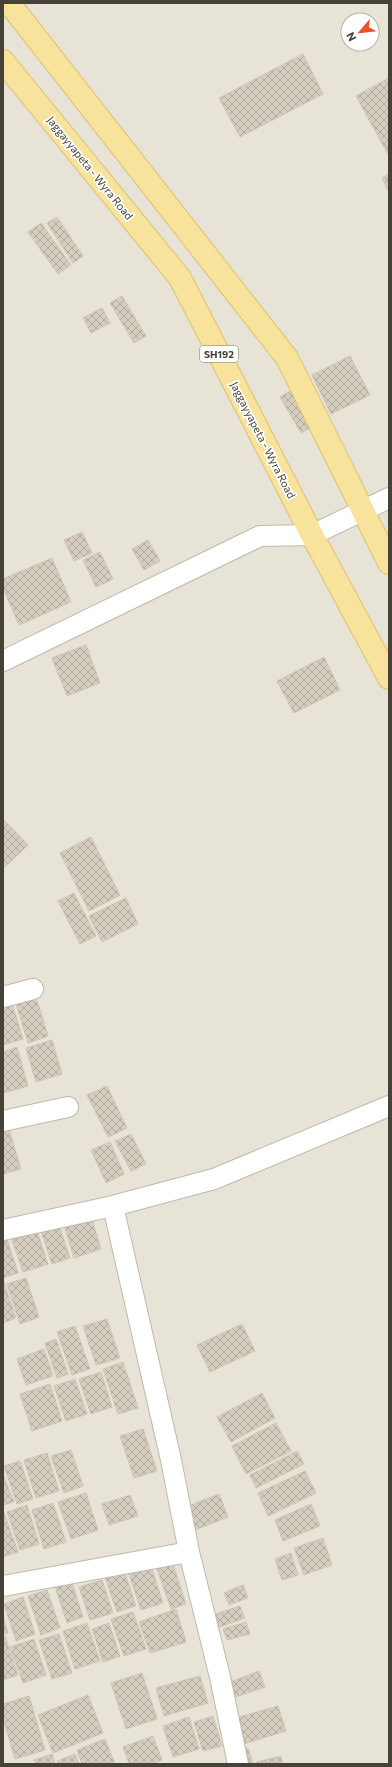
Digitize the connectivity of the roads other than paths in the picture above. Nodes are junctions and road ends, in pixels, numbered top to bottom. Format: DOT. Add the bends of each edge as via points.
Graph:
graph roads {
  1 [pos="9,3"];
  2 [pos="3,61"];
  3 [pos="389,498"];
  4 [pos="363,511"];
  5 [pos="312,535"];
  6 [pos="389,563"];
  7 [pos="3,661"];
  8 [pos="389,678"];
  9 [pos="33,989"];
  10 [pos="3,997"];
  11 [pos="389,1106"];
  12 [pos="68,1107"];
  13 [pos="3,1121"];
  14 [pos="114,1206"];
  15 [pos="3,1230"];
  16 [pos="189,1552"];
  17 [pos="3,1586"];
  18 [pos="238,1764"];
  1 -- 4 [label="main road" via="287,358"];
  2 -- 5 [label="main road, Jaggayyapeta - Wyra Road / SH192" via="180,278"];
  3 -- 4 [label="street"];
  4 -- 5 [label="street"];
  4 -- 6 [label="main road"];
  5 -- 7 [label="street" via="260,536"];
  5 -- 8 [label="main road, Jaggayyapeta - Wyra Road / SH192"];
  9 -- 10 [label="street"];
  11 -- 14 [label="street" via="214,1179"];
  12 -- 13 [label="street"];
  14 -- 15 [label="street"];
  14 -- 16 [label="street" via="172,1460"];
  16 -- 17 [label="street"];
  16 -- 18 [label="street" via="220,1677"];
}
